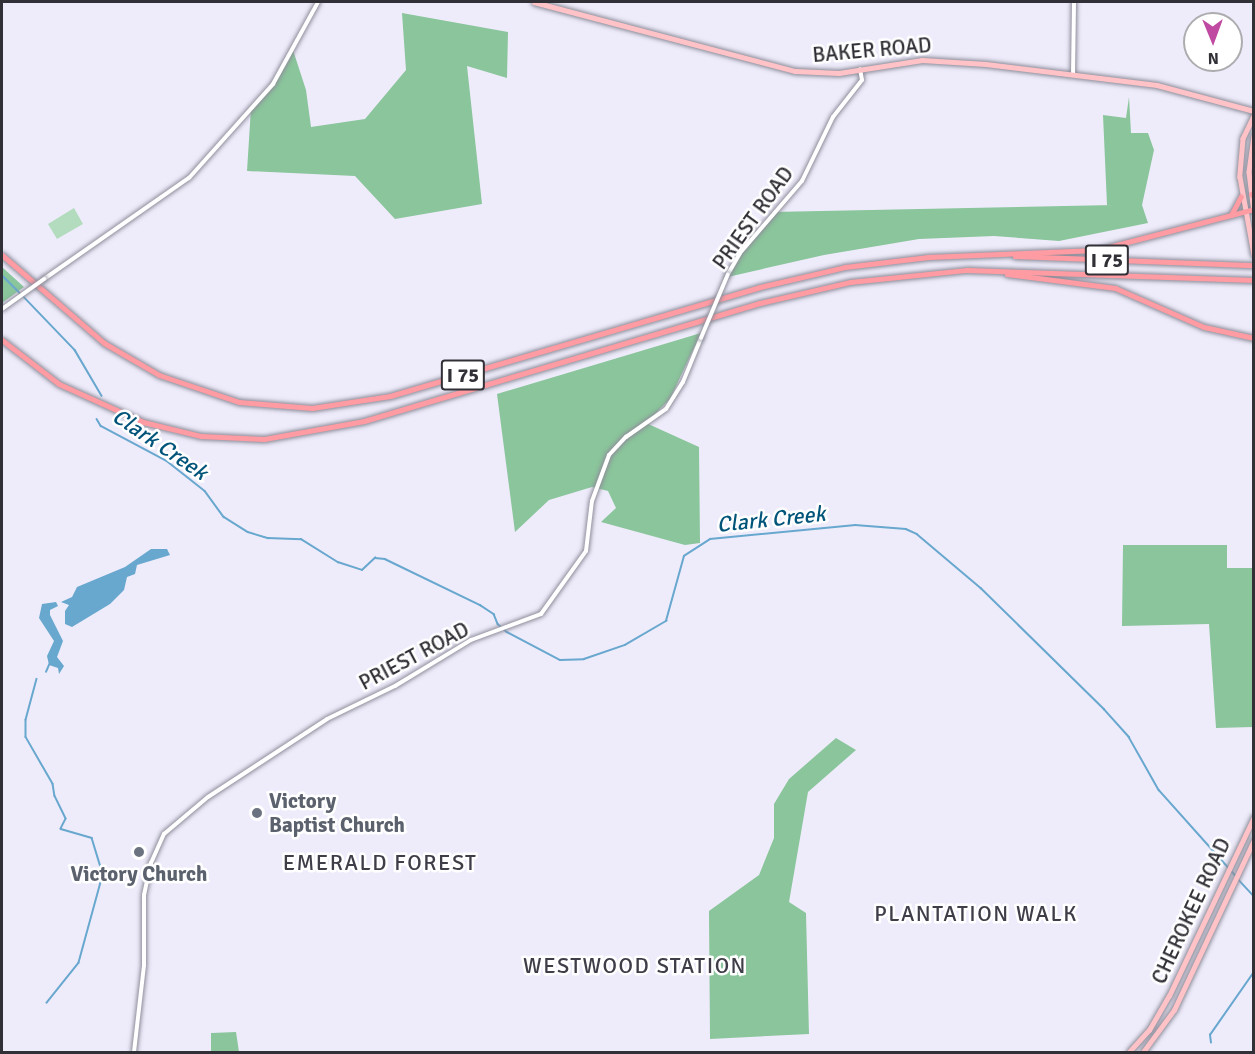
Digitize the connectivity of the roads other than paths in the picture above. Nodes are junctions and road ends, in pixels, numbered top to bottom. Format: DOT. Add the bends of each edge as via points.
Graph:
graph roads {
  1 [pos="318,2"];
  2 [pos="534,2"];
  3 [pos="1074,2"];
  4 [pos="860,69"];
  5 [pos="1073,75"];
  6 [pos="1242,108"];
  7 [pos="1254,113"];
  8 [pos="1248,122"];
  9 [pos="1254,136"];
  10 [pos="1241,196"];
  11 [pos="1252,196"];
  12 [pos="1253,210"];
  13 [pos="1243,212"];
  14 [pos="1231,215"];
  15 [pos="2,255"];
  16 [pos="960,255"];
  17 [pos="1254,255"];
  18 [pos="1254,265"];
  19 [pos="967,270"];
  20 [pos="1254,280"];
  21 [pos="2,309"];
  22 [pos="1254,338"];
  23 [pos="2,340"];
  24 [pos="1254,817"];
  25 [pos="1254,840"];
  26 [pos="134,1053"];
  27 [pos="1129,1053"];
  28 [pos="1143,1053"];
  1 -- 21 [label="street, bridge" via="273,84 189,178"];
  2 -- 4 [label="main road, BAKER ROAD" via="789,70 825,74"];
  3 -- 5 [label="street"];
  4 -- 5 [label="main road, BAKER ROAD" via="922,60"];
  4 -- 26 [label="street, PRIEST ROAD, bridge" via="861,80 833,117 802,181 740,253 728,274 683,382 666,409 626,437 609,455 592,501 588,546 578,566 541,614 471,640 395,686 327,719 208,797 164,834 151,863 144,895 143,972"];
  5 -- 6 [label="main road, BAKER ROAD" via="1157,86"];
  6 -- 7 [label="main road, BAKER ROAD"];
  6 -- 8 [label="main road"];
  7 -- 8 [label="main road"];
  8 -- 10 [label="main road" via="1241,156"];
  9 -- 11 [label="main road"];
  10 -- 13 [label="main road"];
  10 -- 14 [label="highway"];
  11 -- 12 [label="main road"];
  12 -- 13 [label="highway"];
  13 -- 14 [label="highway"];
  13 -- 17 [label="main road"];
  14 -- 16 [label="highway" via="1108,248"];
  15 -- 16 [label="highway, I 75" via="104,343 145,369 220,398 304,408 390,396 808,275"];
  16 -- 18 [label="highway, I 75"];
  19 -- 20 [label="highway, I 75"];
  19 -- 22 [label="highway" via="1107,286 1216,332"];
  19 -- 23 [label="highway, I 75" via="881,278 790,294 364,420 264,439 201,436 143,423 59,384"];
  24 -- 27 [label="main road, CHEROKEE ROAD" via="1157,1018"];
  25 -- 28 [label="main road, CHEROKEE ROAD" via="1167,1023"];
}
